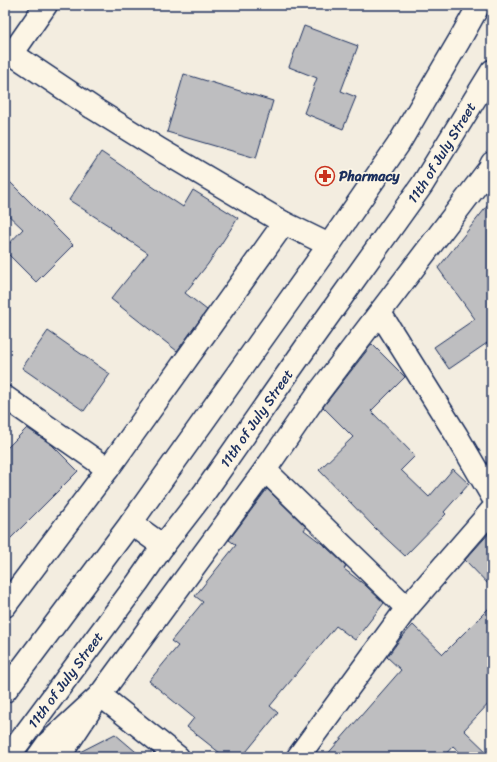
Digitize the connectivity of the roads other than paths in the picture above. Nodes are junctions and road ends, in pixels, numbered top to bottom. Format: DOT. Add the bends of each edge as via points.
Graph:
graph roads {
  1 [pos="46,5"];
  2 [pos="479,5"];
  3 [pos="9,52"];
  4 [pos="492,71"];
  5 [pos="492,163"];
  6 [pos="284,223"];
  7 [pos="329,245"];
  8 [pos="380,313"];
  9 [pos="5,397"];
  10 [pos="108,469"];
  11 [pos="265,470"];
  12 [pos="492,496"];
  13 [pos="492,510"];
  14 [pos="131,523"];
  15 [pos="163,546"];
  16 [pos="5,606"];
  17 [pos="407,608"];
  18 [pos="5,691"];
  19 [pos="100,695"];
  20 [pos="8,757"];
  21 [pos="38,757"];
  22 [pos="59,757"];
  23 [pos="178,757"];
  24 [pos="298,757"];
  1 -- 3 [label="main road"];
  2 -- 7 [label="main road" via="398,145"];
  3 -- 6 [label="main road" via="100,112"];
  4 -- 15 [label="main road, 11th of July Street" via="422,185 204,494"];
  5 -- 8 [label="main road"];
  6 -- 7 [label="main road"];
  6 -- 10 [label="main road"];
  7 -- 14 [label="main road"];
  8 -- 11 [label="main road" via="316,396"];
  8 -- 12 [label="main road"];
  9 -- 10 [label="main road"];
  10 -- 16 [label="main road"];
  11 -- 17 [label="main road"];
  11 -- 19 [label="main road"];
  13 -- 17 [label="main road"];
  14 -- 15 [label="main road"];
  14 -- 18 [label="main road"];
  15 -- 20 [label="main road, 11th of July Street"];
  17 -- 24 [label="main road"];
  19 -- 21 [label="main road" via="48,743"];
  19 -- 22 [label="main road"];
  19 -- 23 [label="main road"];
}
